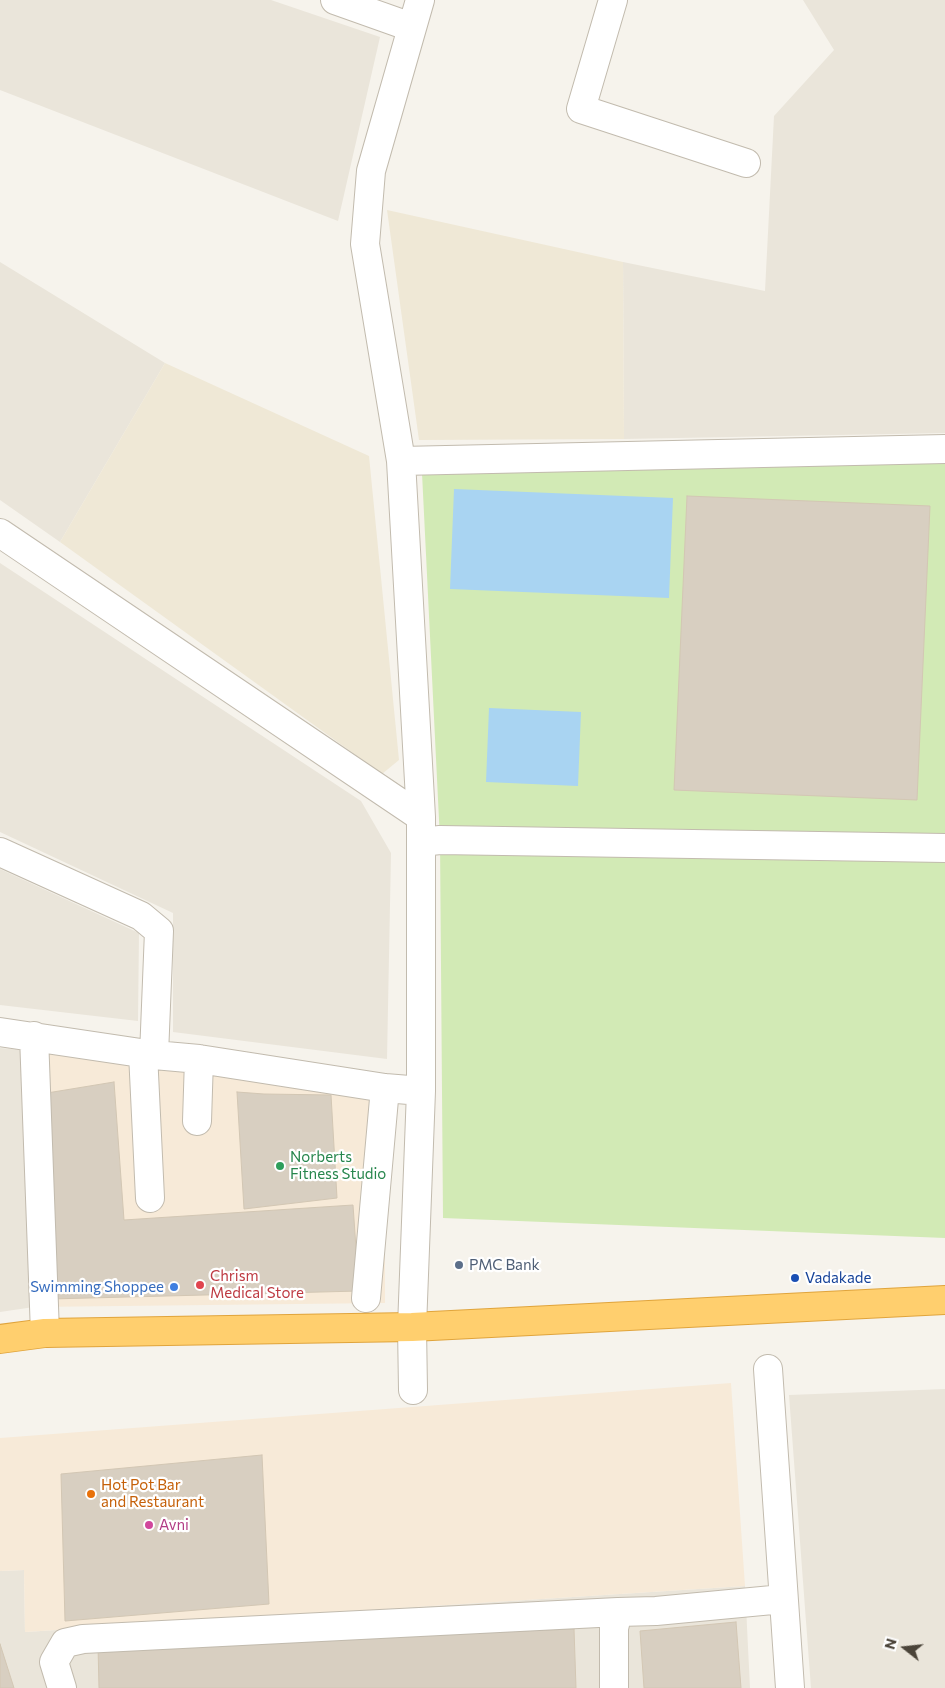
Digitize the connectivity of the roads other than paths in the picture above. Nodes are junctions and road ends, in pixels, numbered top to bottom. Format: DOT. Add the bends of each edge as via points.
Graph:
graph roads {
  1 [pos="335,0"];
  2 [pos="420,0"];
  3 [pos="613,0"];
  4 [pos="411,27"];
  5 [pos="746,162"];
  6 [pos="945,449"];
  7 [pos="402,461"];
  8 [pos="0,533"];
  9 [pos="421,829"];
  10 [pos="945,848"];
  11 [pos="0,852"];
  12 [pos="0,1032"];
  13 [pos="34,1036"];
  14 [pos="149,1054"];
  15 [pos="199,1059"];
  16 [pos="385,1088"];
  17 [pos="420,1091"];
  18 [pos="197,1121"];
  19 [pos="150,1198"];
  20 [pos="366,1298"];
  21 [pos="945,1300"];
  22 [pos="412,1327"];
  23 [pos="45,1333"];
  24 [pos="0,1339"];
  25 [pos="768,1368"];
  26 [pos="413,1390"];
  27 [pos="783,1599"];
  28 [pos="618,1612"];
  29 [pos="62,1688"];
  30 [pos="614,1688"];
  31 [pos="790,1688"];
  1 -- 4 [label="street"];
  2 -- 4 [label="street"];
  3 -- 5 [label="street" via="581,108"];
  4 -- 7 [label="street" via="371,172 365,244"];
  6 -- 7 [label="street"];
  7 -- 9 [label="street"];
  8 -- 9 [label="street"];
  9 -- 10 [label="street" via="440,840"];
  9 -- 17 [label="street"];
  11 -- 14 [label="street" via="141,916 159,930"];
  12 -- 13 [label="street"];
  13 -- 14 [label="street"];
  13 -- 23 [label="street"];
  14 -- 15 [label="street"];
  14 -- 19 [label="street"];
  15 -- 16 [label="street"];
  15 -- 18 [label="street"];
  16 -- 17 [label="street"];
  16 -- 20 [label="street"];
  17 -- 22 [label="street"];
  21 -- 22 [label="highway"];
  22 -- 23 [label="highway"];
  22 -- 26 [label="street"];
  23 -- 24 [label="highway"];
  25 -- 27 [label="street"];
  27 -- 28 [label="street"];
  27 -- 31 [label="street"];
  28 -- 29 [label="street" via="83,1639 65,1643 54,1662"];
  28 -- 30 [label="street" via="614,1628"];
}
